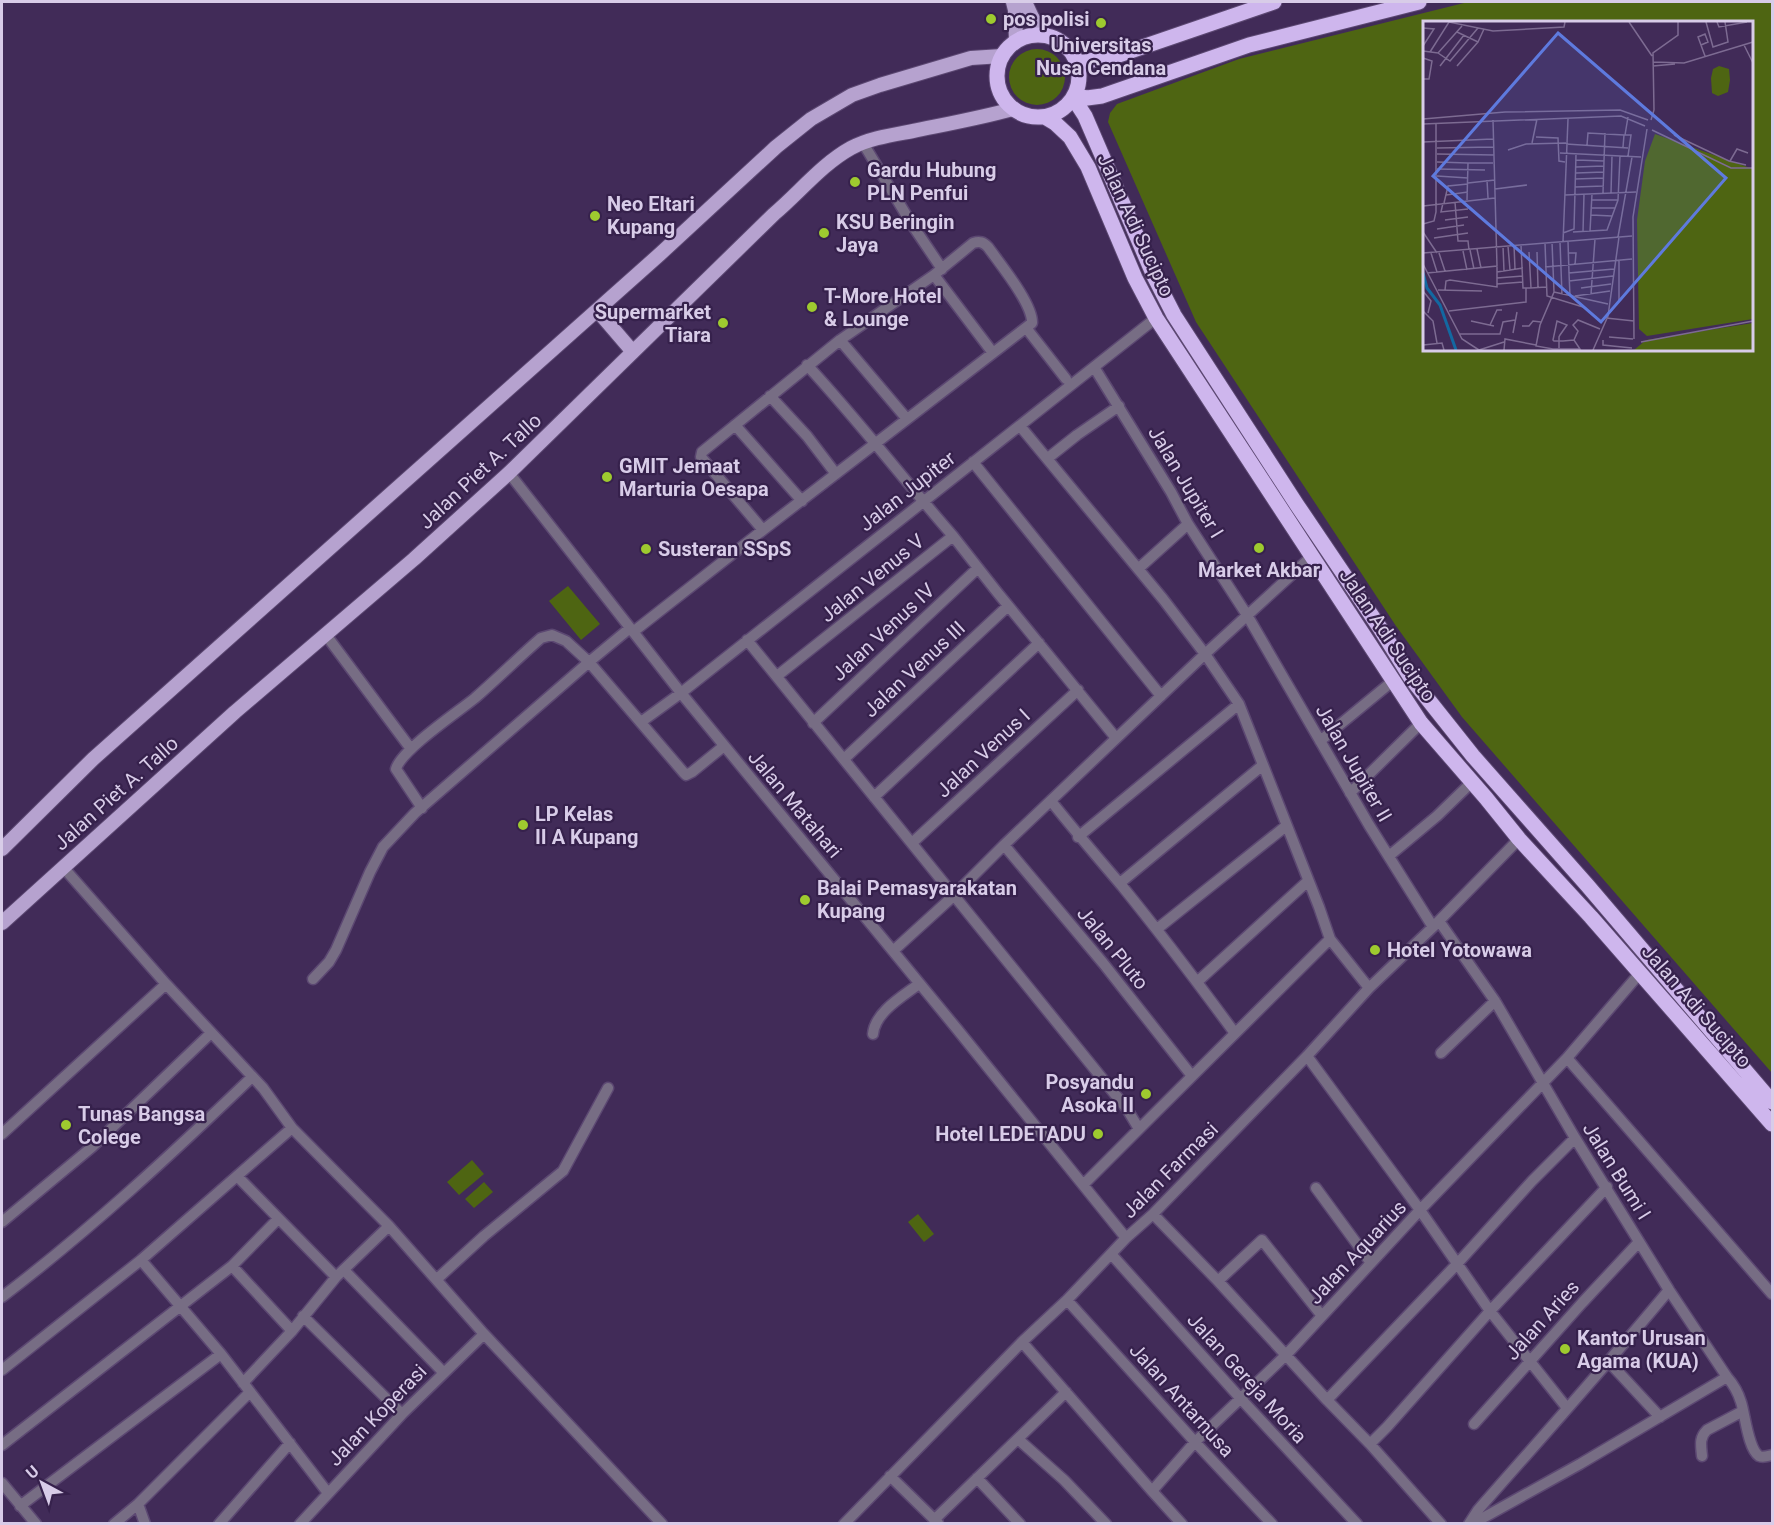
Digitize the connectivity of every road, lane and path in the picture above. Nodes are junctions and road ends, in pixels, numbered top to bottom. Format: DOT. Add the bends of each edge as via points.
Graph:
graph roads {
  1 [pos="1013,2"];
  2 [pos="1025,2"];
  3 [pos="1274,2"];
  4 [pos="1419,2"];
  5 [pos="1045,35"];
  6 [pos="1016,41"];
  7 [pos="1002,56"];
  8 [pos="1078,63"];
  9 [pos="1074,97"];
  10 [pos="1013,109"];
  11 [pos="1046,117"];
  12 [pos="862,143"];
  13 [pos="938,272"];
  14 [pos="597,310"];
  15 [pos="1156,318"];
  16 [pos="1027,329"];
  17 [pos="840,340"];
  18 [pos="633,352"];
  19 [pos="993,353"];
  20 [pos="807,365"];
  21 [pos="1094,367"];
  22 [pos="1066,379"];
  23 [pos="770,396"];
  24 [pos="1119,406"];
  25 [pos="907,419"];
  26 [pos="735,425"];
  27 [pos="1020,426"];
  28 [pos="875,444"];
  29 [pos="1048,458"];
  30 [pos="973,462"];
  31 [pos="509,473"];
  32 [pos="836,474"];
  33 [pos="802,501"];
  34 [pos="923,502"];
  35 [pos="1188,524"];
  36 [pos="763,530"];
  37 [pos="953,536"];
  38 [pos="1311,557"];
  39 [pos="978,568"];
  40 [pos="1138,569"];
  41 [pos="1352,588"];
  42 [pos="1340,600"];
  43 [pos="1008,606"];
  44 [pos="1247,615"];
  45 [pos="632,630"];
  46 [pos="326,635"];
  47 [pos="747,640"];
  48 [pos="1039,643"];
  49 [pos="1205,654"];
  50 [pos="589,662"];
  51 [pos="777,676"];
  52 [pos="1394,680"];
  53 [pos="1078,690"];
  54 [pos="681,693"];
  55 [pos="1161,696"];
  56 [pos="1239,704"];
  57 [pos="640,722"];
  58 [pos="813,723"];
  59 [pos="1421,723"];
  60 [pos="1116,738"];
  61 [pos="1320,741"];
  62 [pos="724,746"];
  63 [pos="411,749"];
  64 [pos="844,759"];
  65 [pos="1263,765"];
  66 [pos="1472,782"];
  67 [pos="1350,793"];
  68 [pos="874,798"];
  69 [pos="1051,801"];
  70 [pos="422,808"];
  71 [pos="1286,826"];
  72 [pos="1078,837"];
  73 [pos="1519,839"];
  74 [pos="912,843"];
  75 [pos="1004,845"];
  76 [pos="2,849"];
  77 [pos="1389,856"];
  78 [pos="63,867"];
  79 [pos="1308,881"];
  80 [pos="1120,884"];
  81 [pos="953,896"];
  82 [pos="2,923"];
  83 [pos="1436,924"];
  84 [pos="1156,929"];
  85 [pos="1330,939"];
  86 [pos="893,951"];
  87 [pos="1640,974"];
  88 [pos="313,979"];
  89 [pos="1197,982"];
  90 [pos="166,984"];
  91 [pos="919,984"];
  92 [pos="1369,988"];
  93 [pos="1495,1001"];
  94 [pos="1234,1032"];
  95 [pos="211,1033"];
  96 [pos="873,1034"];
  97 [pos="1440,1053"];
  98 [pos="1307,1056"];
  99 [pos="1567,1058"];
  100 [pos="1192,1076"];
  101 [pos="252,1077"];
  102 [pos="1542,1084"];
  103 [pos="608,1088"];
  104 [pos="1773,1101"];
  105 [pos="1773,1124"];
  106 [pos="292,1128"];
  107 [pos="1139,1128"];
  108 [pos="2,1134"];
  109 [pos="1575,1138"];
  110 [pos="238,1177"];
  111 [pos="1083,1185"];
  112 [pos="1607,1187"];
  113 [pos="1316,1188"];
  114 [pos="1420,1210"];
  115 [pos="1153,1214"];
  116 [pos="278,1219"];
  117 [pos="2,1222"];
  118 [pos="388,1226"];
  119 [pos="1126,1238"];
  120 [pos="1640,1242"];
  121 [pos="1112,1255"];
  122 [pos="141,1260"];
  123 [pos="1371,1263"];
  124 [pos="1457,1264"];
  125 [pos="232,1266"];
  126 [pos="340,1273"];
  127 [pos="437,1279"];
  128 [pos="1218,1281"];
  129 [pos="1669,1290"];
  130 [pos="1773,1294"];
  131 [pos="2,1297"];
  132 [pos="1067,1300"];
  133 [pos="180,1306"];
  134 [pos="1490,1311"];
  135 [pos="303,1316"];
  136 [pos="1322,1316"];
  137 [pos="292,1331"];
  138 [pos="484,1334"];
  139 [pos="1022,1342"];
  140 [pos="221,1354"];
  141 [pos="1286,1355"];
  142 [pos="1529,1362"];
  143 [pos="1609,1362"];
  144 [pos="2,1370"];
  145 [pos="443,1372"];
  146 [pos="1727,1377"];
  147 [pos="243,1383"];
  148 [pos="1066,1392"];
  149 [pos="249,1393"];
  150 [pos="1241,1399"];
  151 [pos="1327,1400"];
  152 [pos="1567,1408"];
  153 [pos="1743,1412"];
  154 [pos="402,1414"];
  155 [pos="1660,1417"];
  156 [pos="1473,1424"];
  157 [pos="1018,1438"];
  158 [pos="1195,1442"];
  159 [pos="290,1443"];
  160 [pos="1370,1444"];
  161 [pos="2,1445"];
  162 [pos="1773,1455"];
  163 [pos="1702,1456"];
  164 [pos="891,1476"];
  165 [pos="977,1478"];
  166 [pos="1152,1491"];
  167 [pos="4,1492"];
  168 [pos="328,1493"];
  169 [pos="138,1503"];
  170 [pos="20,1506"];
  171 [pos="850,1521"];
  172 [pos="936,1522"];
  173 [pos="36,1524"];
  174 [pos="114,1524"];
  175 [pos="145,1524"];
  176 [pos="219,1524"];
  177 [pos="300,1524"];
  178 [pos="662,1524"];
  179 [pos="1020,1524"];
  180 [pos="1106,1524"];
  181 [pos="1182,1524"];
  182 [pos="1272,1524"];
  183 [pos="1357,1524"];
  184 [pos="1441,1524"];
  185 [pos="1470,1524"];
  1 -- 6 [label="main road"];
  2 -- 5 [label="main road"];
  3 -- 8 [label="highway" via="1119,55"];
  4 -- 9 [label="highway" via="1249,45 1102,96"];
  5 -- 6 [label="highway"];
  5 -- 8 [label="highway" via="1071,50"];
  6 -- 7 [label="highway"];
  7 -- 10 [label="highway" via="997,70 998,85"];
  7 -- 14 [label="main road, Jalan Piet A. Tallo" via="971,58 852,94 831,105 776,147"];
  8 -- 9 [label="highway" via="1079,85"];
  9 -- 11 [label="highway" via="1066,107"];
  9 -- 41 [label="highway, Jalan Adi Sucipto" via="1174,315"];
  10 -- 11 [label="highway" via="1034,118"];
  10 -- 12 [label="main road, Jalan Piet A. Tallo"];
  11 -- 15 [label="highway, Jalan Adi Sucipto" via="1070,137 1088,167"];
  12 -- 13 [label="street"];
  12 -- 18 [label="main road, Jalan Piet A. Tallo" via="814,177"];
  13 -- 16 [label="street" via="973,243 982,242 1032,313"];
  13 -- 17 [label="street"];
  13 -- 19 [label="street"];
  14 -- 18 [label="main road"];
  14 -- 76 [label="main road, Jalan Piet A. Tallo" via="93,759"];
  15 -- 21 [label="street, Jalan Jupiter"];
  15 -- 38 [label="highway, Jalan Adi Sucipto"];
  16 -- 19 [label="street"];
  16 -- 22 [label="street"];
  17 -- 20 [label="street"];
  17 -- 25 [label="street"];
  18 -- 31 [label="main road, Jalan Piet A. Tallo"];
  19 -- 25 [label="street"];
  20 -- 23 [label="street"];
  20 -- 28 [label="street, Jalan Venus V"];
  21 -- 24 [label="street, Jalan Jupiter I"];
  21 -- 27 [label="street, Jalan Jupiter"];
  23 -- 26 [label="street"];
  23 -- 32 [label="street"];
  24 -- 29 [label="street"];
  24 -- 35 [label="street, Jalan Jupiter I"];
  25 -- 28 [label="street"];
  26 -- 33 [label="street"];
  26 -- 36 [label="street" via="701,457"];
  27 -- 29 [label="street"];
  27 -- 30 [label="street, Jalan Jupiter"];
  28 -- 32 [label="street"];
  28 -- 34 [label="street, Jalan Venus V"];
  29 -- 40 [label="street"];
  30 -- 34 [label="street, Jalan Jupiter"];
  30 -- 55 [label="street"];
  31 -- 45 [label="street, Jalan Matahari"];
  31 -- 46 [label="main road, Jalan Piet A. Tallo"];
  32 -- 33 [label="street"];
  33 -- 36 [label="street"];
  34 -- 37 [label="street, Jalan Venus V"];
  34 -- 47 [label="street, Jalan Jupiter"];
  35 -- 40 [label="street"];
  35 -- 44 [label="street, Jalan Jupiter I"];
  36 -- 45 [label="street"];
  37 -- 39 [label="street"];
  37 -- 51 [label="street, Jalan Venus V"];
  38 -- 42 [label="highway, Jalan Adi Sucipto"];
  38 -- 44 [label="street"];
  39 -- 43 [label="street"];
  39 -- 58 [label="street, Jalan Venus IV"];
  40 -- 49 [label="street"];
  41 -- 42 [label="highway"];
  41 -- 104 [label="highway, Jalan Adi Sucipto" via="1441,718"];
  42 -- 52 [label="highway, Jalan Adi Sucipto"];
  43 -- 48 [label="street"];
  43 -- 64 [label="street, Jalan Venus III"];
  44 -- 49 [label="street"];
  44 -- 61 [label="street, Jalan Jupiter II"];
  45 -- 50 [label="street"];
  45 -- 54 [label="street, Jalan Matahari"];
  46 -- 63 [label="street"];
  46 -- 78 [label="main road, Jalan Piet A. Tallo"];
  47 -- 51 [label="street"];
  47 -- 54 [label="street, Jalan Jupiter"];
  48 -- 53 [label="street"];
  48 -- 68 [label="street"];
  49 -- 55 [label="street"];
  49 -- 56 [label="street"];
  50 -- 57 [label="street"];
  50 -- 63 [label="street" via="556,636 541,638"];
  50 -- 70 [label="street"];
  51 -- 58 [label="street"];
  52 -- 59 [label="highway, Jalan Adi Sucipto"];
  52 -- 61 [label="street"];
  53 -- 60 [label="street"];
  53 -- 74 [label="street, Jalan Venus I"];
  54 -- 57 [label="street, Jalan Jupiter"];
  54 -- 62 [label="street, Jalan Matahari"];
  55 -- 60 [label="street"];
  56 -- 65 [label="street"];
  56 -- 72 [label="street"];
  57 -- 62 [label="street" via="686,775"];
  58 -- 64 [label="street"];
  59 -- 66 [label="highway, Jalan Adi Sucipto"];
  59 -- 67 [label="street"];
  60 -- 69 [label="street"];
  61 -- 67 [label="street, Jalan Jupiter II"];
  62 -- 86 [label="street, Jalan Matahari"];
  63 -- 70 [label="street" via="396,769"];
  64 -- 68 [label="street"];
  65 -- 71 [label="street"];
  65 -- 80 [label="street"];
  66 -- 73 [label="highway, Jalan Adi Sucipto"];
  66 -- 77 [label="street"];
  67 -- 77 [label="street, Jalan Jupiter II"];
  68 -- 74 [label="street"];
  69 -- 72 [label="street"];
  69 -- 75 [label="street"];
  70 -- 88 [label="street" via="383,847 336,950"];
  71 -- 79 [label="street"];
  71 -- 84 [label="street"];
  72 -- 80 [label="street"];
  73 -- 83 [label="street, Jalan Farmasi"];
  73 -- 87 [label="highway, Jalan Adi Sucipto"];
  74 -- 81 [label="street"];
  75 -- 81 [label="street"];
  75 -- 100 [label="street, Jalan Pluto"];
  77 -- 83 [label="street, Jalan Jupiter II"];
  78 -- 82 [label="main road, Jalan Piet A. Tallo"];
  78 -- 90 [label="street"];
  79 -- 85 [label="street"];
  79 -- 89 [label="street"];
  80 -- 84 [label="street"];
  81 -- 86 [label="street"];
  81 -- 107 [label="street"];
  83 -- 92 [label="street, Jalan Farmasi"];
  83 -- 93 [label="street, Jalan Bumi I"];
  84 -- 89 [label="street"];
  85 -- 92 [label="street"];
  85 -- 94 [label="street"];
  86 -- 91 [label="street, Jalan Matahari"];
  87 -- 99 [label="street, Jalan Aquarius"];
  87 -- 105 [label="highway, Jalan Adi Sucipto"];
  89 -- 94 [label="street"];
  90 -- 95 [label="street"];
  90 -- 108 [label="street"];
  91 -- 96 [label="street" via="884,1012"];
  91 -- 111 [label="street, Jalan Matahari"];
  92 -- 98 [label="street, Jalan Farmasi"];
  93 -- 97 [label="street"];
  93 -- 102 [label="street, Jalan Bumi I"];
  94 -- 100 [label="street"];
  95 -- 101 [label="street"];
  95 -- 117 [label="street" via="92,1147"];
  98 -- 114 [label="street"];
  98 -- 115 [label="street, Jalan Farmasi"];
  99 -- 102 [label="street, Jalan Aquarius"];
  99 -- 130 [label="street"];
  100 -- 107 [label="street"];
  101 -- 106 [label="street"];
  101 -- 131 [label="street" via="123,1197"];
  102 -- 109 [label="street, Jalan Bumi I"];
  102 -- 114 [label="street, Jalan Aquarius"];
  103 -- 127 [label="street" via="563,1171"];
  106 -- 110 [label="street"];
  106 -- 118 [label="street"];
  107 -- 111 [label="street"];
  109 -- 112 [label="street, Jalan Bumi I"];
  109 -- 124 [label="street"];
  110 -- 116 [label="street"];
  110 -- 122 [label="street"];
  111 -- 119 [label="street, Jalan Matahari"];
  112 -- 120 [label="street, Jalan Bumi I"];
  112 -- 134 [label="street"];
  113 -- 123 [label="street"];
  114 -- 123 [label="street, Jalan Aquarius"];
  114 -- 124 [label="street"];
  115 -- 119 [label="street, Jalan Farmasi"];
  115 -- 128 [label="street"];
  116 -- 125 [label="street"];
  116 -- 126 [label="street"];
  118 -- 126 [label="street"];
  118 -- 127 [label="street"];
  119 -- 121 [label="street, Jalan Farmasi"];
  120 -- 129 [label="street, Jalan Bumi I"];
  120 -- 142 [label="street, Jalan Aries"];
  121 -- 132 [label="street, Jalan Farmasi"];
  121 -- 150 [label="street, Jalan Gereja Moria"];
  122 -- 133 [label="street"];
  122 -- 144 [label="street"];
  123 -- 136 [label="street, Jalan Aquarius"];
  124 -- 134 [label="street"];
  124 -- 151 [label="street"];
  125 -- 133 [label="street"];
  125 -- 137 [label="street"];
  126 -- 135 [label="street"];
  126 -- 145 [label="street"];
  127 -- 138 [label="street"];
  128 -- 136 [label="street" via="1262,1240"];
  128 -- 141 [label="street"];
  129 -- 143 [label="street"];
  129 -- 146 [label="street, Jalan Bumi I"];
  132 -- 139 [label="street, Jalan Farmasi"];
  132 -- 158 [label="street, Jalan Antarnusa"];
  133 -- 140 [label="street"];
  133 -- 161 [label="street"];
  134 -- 142 [label="street"];
  134 -- 160 [label="street"];
  135 -- 137 [label="street"];
  135 -- 154 [label="street"];
  136 -- 141 [label="street, Jalan Aquarius"];
  137 -- 147 [label="street"];
  138 -- 145 [label="street, Jalan Koperasi"];
  138 -- 178 [label="street"];
  139 -- 148 [label="street"];
  139 -- 164 [label="street, Jalan Farmasi"];
  140 -- 147 [label="street"];
  140 -- 170 [label="street"];
  141 -- 150 [label="street, Jalan Aquarius"];
  141 -- 151 [label="street"];
  142 -- 152 [label="street"];
  142 -- 156 [label="street, Jalan Aries"];
  143 -- 152 [label="street"];
  143 -- 155 [label="street"];
  145 -- 154 [label="street, Jalan Koperasi"];
  146 -- 153 [label="street, Jalan Bumi I" via="1737,1391"];
  146 -- 155 [label="street"];
  147 -- 149 [label="street"];
  148 -- 157 [label="street"];
  148 -- 166 [label="street"];
  149 -- 159 [label="street"];
  149 -- 169 [label="street"];
  150 -- 158 [label="street, Jalan Aquarius"];
  150 -- 183 [label="street, Jalan Gereja Moria"];
  151 -- 160 [label="street"];
  152 -- 185 [label="street"];
  153 -- 162 [label="street, Jalan Bumi I" via="1752,1446 1760,1456"];
  153 -- 163 [label="street" via="1707,1430 1700,1441"];
  154 -- 168 [label="street, Jalan Koperasi"];
  155 -- 185 [label="street"];
  157 -- 165 [label="street"];
  157 -- 180 [label="street"];
  158 -- 166 [label="street, Jalan Aquarius"];
  158 -- 182 [label="street, Jalan Antarnusa"];
  159 -- 168 [label="street"];
  159 -- 176 [label="street"];
  160 -- 184 [label="street"];
  164 -- 171 [label="street, Jalan Farmasi"];
  164 -- 172 [label="street"];
  165 -- 172 [label="street"];
  165 -- 179 [label="street"];
  166 -- 181 [label="street"];
  167 -- 170 [label="street"];
  168 -- 177 [label="street, Jalan Koperasi"];
  169 -- 174 [label="street"];
  169 -- 175 [label="street"];
  170 -- 173 [label="street"];
}
